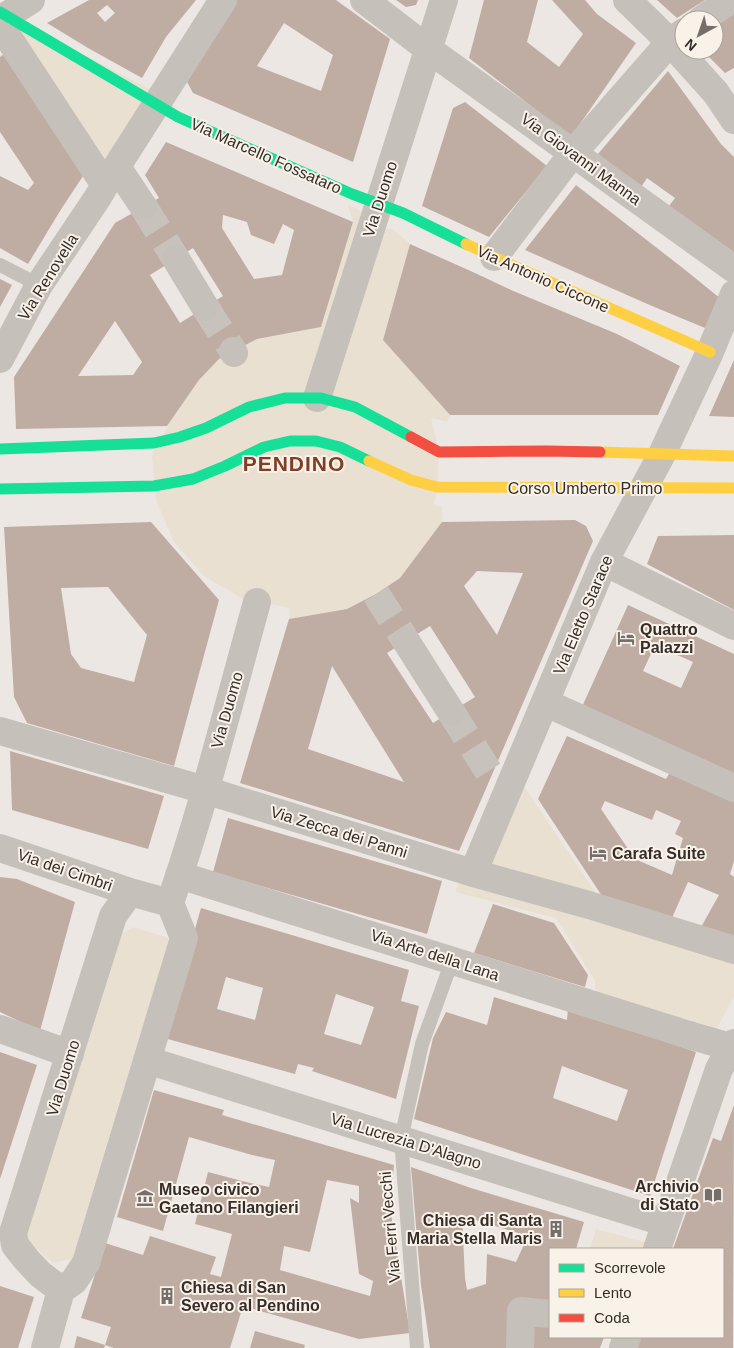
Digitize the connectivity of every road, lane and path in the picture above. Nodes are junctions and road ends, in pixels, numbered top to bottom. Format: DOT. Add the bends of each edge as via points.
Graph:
graph roads {
  1 [pos="31,0"];
  2 [pos="223,0"];
  3 [pos="364,0"];
  4 [pos="444,0"];
  5 [pos="627,0"];
  6 [pos="730,0"];
  7 [pos="716,10"];
  8 [pos="1,18"];
  9 [pos="674,35"];
  10 [pos="674,40"];
  11 [pos="428,48"];
  12 [pos="699,60"];
  13 [pos="725,88"];
  14 [pos="157,105"];
  15 [pos="734,120"];
  16 [pos="573,153"];
  17 [pos="107,183"];
  18 [pos="378,204"];
  19 [pos="143,206"];
  20 [pos="494,258"];
  21 [pos="176,259"];
  22 [pos="0,265"];
  23 [pos="734,270"];
  24 [pos="39,285"];
  25 [pos="734,294"];
  26 [pos="205,307"];
  27 [pos="710,352"];
  28 [pos="0,359"];
  29 [pos="317,398"];
  30 [pos="0,448"];
  31 [pos="662,454"];
  32 [pos="734,456"];
  33 [pos="644,488"];
  34 [pos="734,488"];
  35 [pos="0,489"];
  36 [pos="604,562"];
  37 [pos="257,602"];
  38 [pos="734,626"];
  39 [pos="406,641"];
  40 [pos="546,703"];
  41 [pos="451,712"];
  42 [pos="0,730"];
  43 [pos="734,788"];
  44 [pos="205,790"];
  45 [pos="0,848"];
  46 [pos="473,873"];
  47 [pos="180,875"];
  48 [pos="130,892"];
  49 [pos="170,903"];
  50 [pos="734,950"];
  51 [pos="452,961"];
  52 [pos="0,1029"];
  53 [pos="734,1043"];
  54 [pos="70,1054"];
  55 [pos="727,1059"];
  56 [pos="147,1060"];
  57 [pos="401,1139"];
  58 [pos="666,1223"];
  59 [pos="657,1248"];
  60 [pos="61,1290"];
  61 [pos="549,1314"];
  62 [pos="45,1348"];
  63 [pos="417,1348"];
  64 [pos="520,1348"];
  1 -- 8 [label="street"];
  2 -- 14 [label="street"];
  3 -- 11 [label="street, Via Giovanni Manna"];
  4 -- 11 [label="street, Via Duomo"];
  5 -- 9 [label="street"];
  6 -- 7 [label="street"];
  8 -- 14 [label="main road, Via Marcello Fossataro"];
  8 -- 17 [label="street"];
  10 -- 16 [label="street"];
  11 -- 16 [label="street, Via Giovanni Manna"];
  11 -- 18 [label="street, Via Duomo"];
  12 -- 13 [label="street"];
  13 -- 15 [label="street"];
  14 -- 17 [label="street, Via Renovella"];
  14 -- 18 [label="main road, Via Marcello Fossataro"];
  16 -- 20 [label="street"];
  16 -- 23 [label="street, Via Giovanni Manna"];
  17 -- 19 [label="street"];
  17 -- 24 [label="street, Via Renovella"];
  18 -- 20 [label="main road, Via Antonio Ciccone"];
  18 -- 29 [label="street, Via Duomo"];
  20 -- 27 [label="main road, Via Antonio Ciccone"];
  21 -- 26 [label="street"];
  22 -- 24 [label="lane"];
  24 -- 28 [label="street, Via Renovella"];
  25 -- 27 [label="street, Via Eletto Starace"];
  27 -- 31 [label="street, Via Eletto Starace"];
  29 -- 30 [label="main road" via="285,398 249,407 197,431 154,442"];
  29 -- 31 [label="main road, Corso Umberto Primo" via="356,407 439,452"];
  31 -- 32 [label="main road, Corso Umberto Primo"];
  31 -- 33 [label="street, Via Eletto Starace"];
  33 -- 34 [label="main road, Corso Umberto Primo"];
  33 -- 35 [label="main road, Corso Umberto Primo" via="437,487 411,480 340,447 316,441 290,441 264,447 193,479 154,486"];
  33 -- 36 [label="street, Via Eletto Starace"];
  36 -- 38 [label="street"];
  36 -- 40 [label="street, Via Eletto Starace"];
  37 -- 44 [label="street, Via Duomo"];
  39 -- 41 [label="street"];
  40 -- 43 [label="street"];
  40 -- 46 [label="street, Via Eletto Starace" via="503,786"];
  42 -- 44 [label="street, Via Zecca dei Panni"];
  44 -- 46 [label="street, Via Zecca dei Panni"];
  44 -- 47 [label="street, Via Duomo"];
  45 -- 48 [label="street, Via dei Cimbri"];
  46 -- 50 [label="street, Via Zecca dei Panni"];
  47 -- 49 [label="street, Via Duomo"];
  47 -- 51 [label="street, Via Arte della Lana"];
  48 -- 49 [label="street"];
  48 -- 54 [label="street, Via Duomo" via="113,916"];
  49 -- 56 [label="street" via="184,938"];
  51 -- 55 [label="street, Via Arte della Lana, bridge" via="689,1035"];
  51 -- 57 [label="lane, Via Ferri Vecchi" via="422,1044"];
  52 -- 54 [label="street"];
  53 -- 55 [label="street"];
  54 -- 60 [label="street, Via Duomo" via="13,1233 15,1245 26,1259"];
  55 -- 58 [label="street"];
  56 -- 57 [label="street, Via Lucrezia D'Alagno"];
  56 -- 60 [label="street" via="86,1263 74,1281"];
  57 -- 58 [label="street, Via Lucrezia D'Alagno"];
  57 -- 63 [label="lane, Via Ferri Vecchi"];
  58 -- 59 [label="street"];
  60 -- 62 [label="street"];
  61 -- 64 [label="street" via="521,1311"];
}
